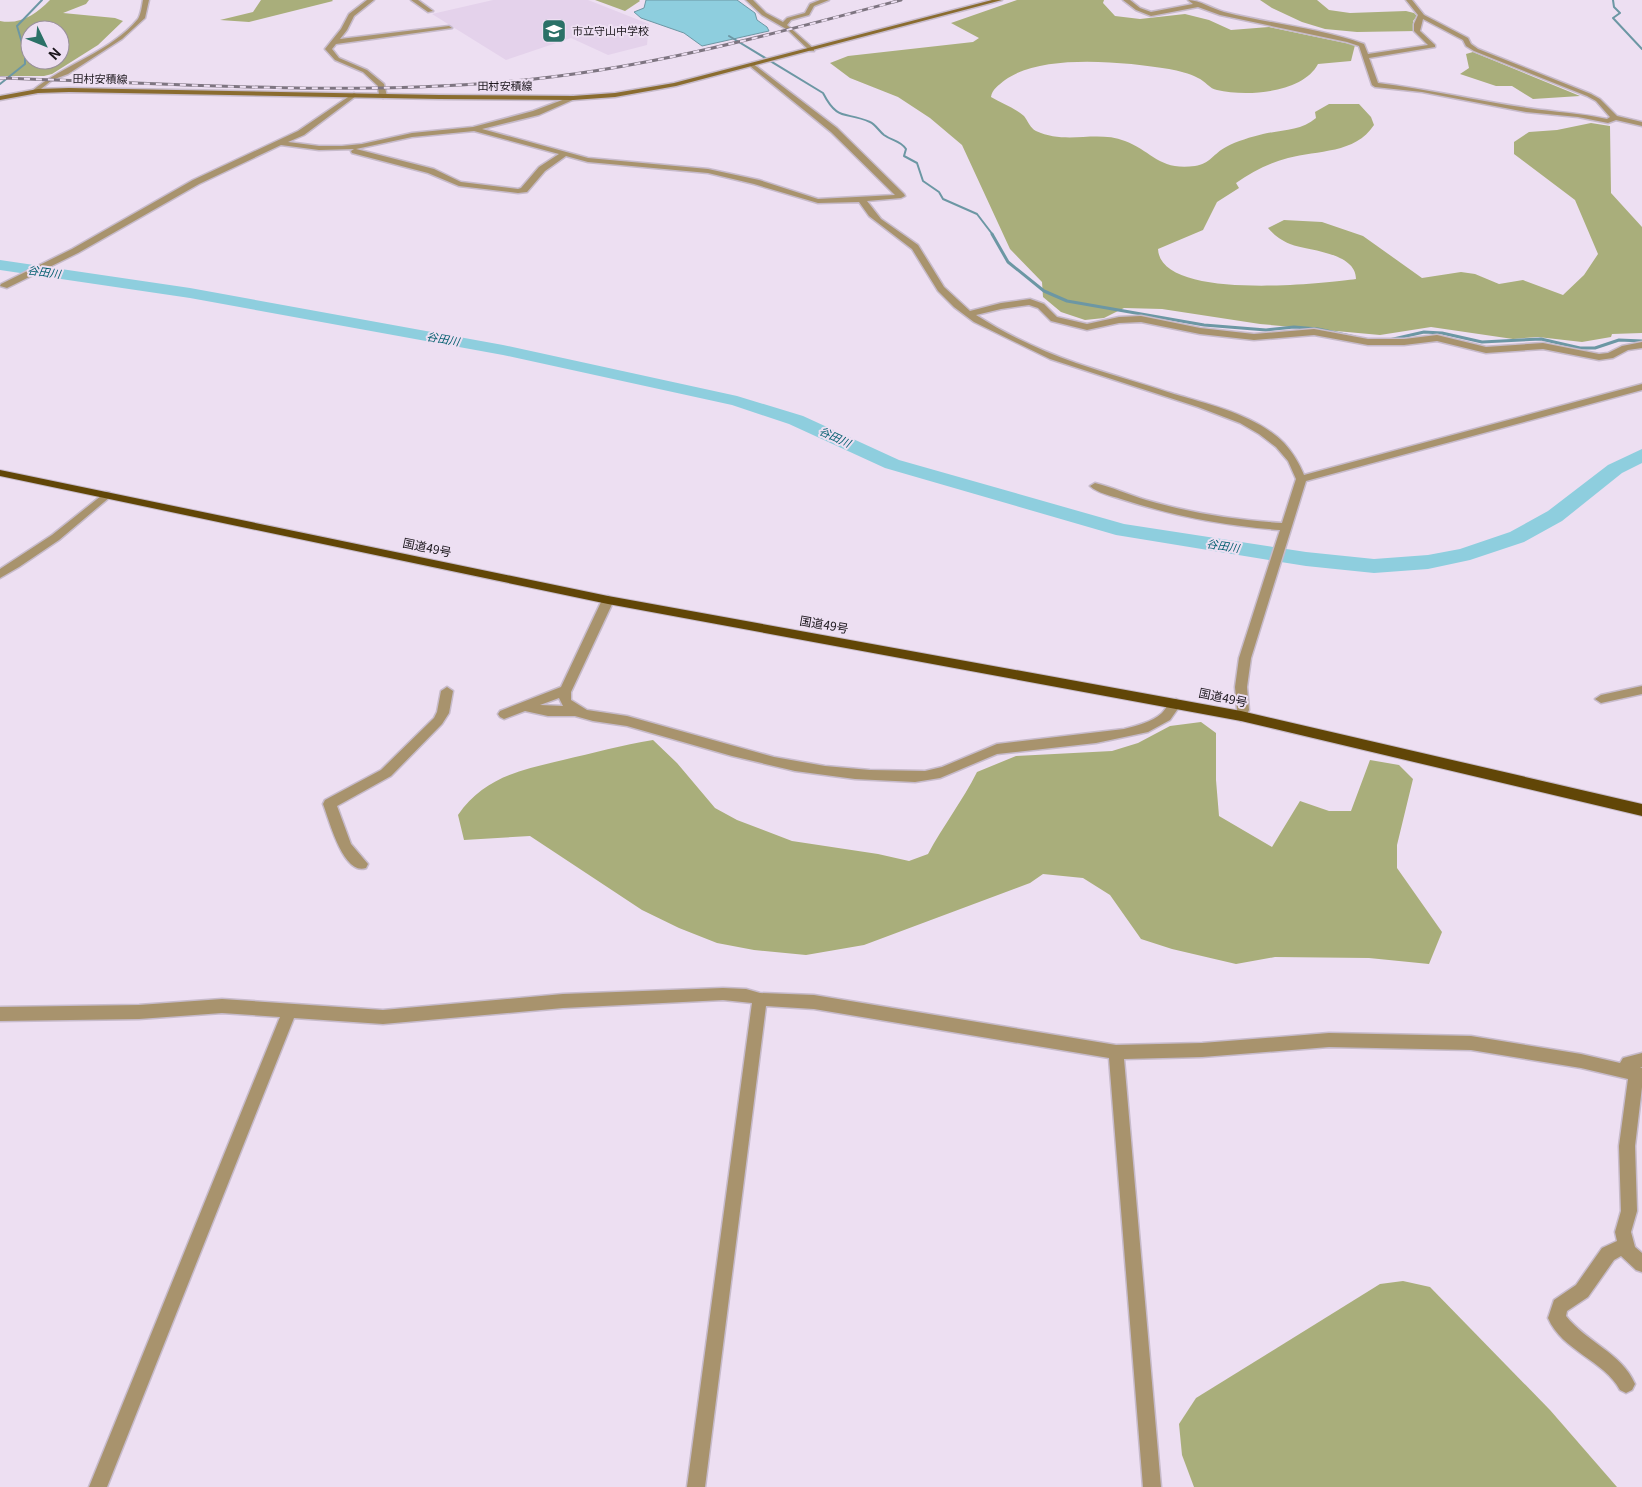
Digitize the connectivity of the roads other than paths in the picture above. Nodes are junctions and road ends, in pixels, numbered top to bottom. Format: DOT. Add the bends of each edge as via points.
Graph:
graph roads {
  1 [pos="146,0"];
  2 [pos="371,0"];
  3 [pos="414,0"];
  4 [pos="749,0"];
  5 [pos="826,0"];
  6 [pos="999,0"];
  7 [pos="1126,0"];
  8 [pos="1191,0"];
  9 [pos="1409,0"];
  10 [pos="1198,5"];
  11 [pos="430,11"];
  12 [pos="1422,16"];
  13 [pos="783,26"];
  14 [pos="449,28"];
  15 [pos="333,42"];
  16 [pos="812,50"];
  17 [pos="1367,56"];
  18 [pos="752,65"];
  19 [pos="34,92"];
  20 [pos="354,95"];
  21 [pos="383,96"];
  22 [pos="0,98"];
  23 [pos="572,98"];
  24 [pos="1615,118"];
  25 [pos="1642,124"];
  26 [pos="474,129"];
  27 [pos="280,143"];
  28 [pos="344,148"];
  29 [pos="564,154"];
  30 [pos="862,200"];
  31 [pos="150,207"];
  32 [pos="102,245"];
  33 [pos="4,286"];
  34 [pos="971,314"];
  35 [pos="1642,345"];
  36 [pos="1642,387"];
  37 [pos="0,473"];
  38 [pos="1301,478"];
  39 [pos="1095,486"];
  40 [pos="106,495"];
  41 [pos="1286,528"];
  42 [pos="0,574"];
  43 [pos="608,600"];
  44 [pos="566,690"];
  45 [pos="1642,690"];
  46 [pos="447,691"];
  47 [pos="1601,699"];
  48 [pos="1176,703"];
  49 [pos="525,706"];
  50 [pos="576,711"];
  51 [pos="504,714"];
  52 [pos="1241,716"];
  53 [pos="1642,810"];
  54 [pos="361,864"];
  55 [pos="760,999"];
  56 [pos="290,1010"];
  57 [pos="0,1014"];
  58 [pos="1116,1052"];
  59 [pos="1636,1070"];
  60 [pos="1625,1246"];
  61 [pos="1642,1264"];
  62 [pos="1626,1384"];
  63 [pos="98,1487"];
  64 [pos="696,1487"];
  65 [pos="1152,1487"];
  1 -- 19 [label="street" via="140,22"];
  2 -- 15 [label="street" via="351,15"];
  3 -- 11 [label="street"];
  4 -- 13 [label="street"];
  5 -- 13 [label="street" via="812,5 807,14 789,19"];
  6 -- 16 [label="main road, 田村安積線"];
  7 -- 10 [label="street" via="1149,14 1166,6"];
  8 -- 10 [label="street"];
  9 -- 12 [label="street"];
  10 -- 17 [label="street" via="1222,15 1343,39 1362,45"];
  12 -- 17 [label="street" via="1417,31 1433,46"];
  12 -- 24 [label="street" via="1466,39 1468,45 1476,50 1594,97"];
  13 -- 16 [label="street"];
  14 -- 15 [label="street"];
  15 -- 21 [label="street" via="328,49 332,56 370,74 382,85"];
  16 -- 18 [label="main road, 田村安積線"];
  17 -- 24 [label="street" via="1375,85 1422,90 1526,110 1608,120"];
  18 -- 23 [label="main road, 田村安積線" via="656,89"];
  18 -- 30 [label="street" via="834,130 901,196"];
  19 -- 20 [label="main road, 田村安積線"];
  19 -- 22 [label="main road, 田村安積線"];
  20 -- 21 [label="main road, 田村安積線"];
  20 -- 27 [label="street" via="310,128"];
  21 -- 23 [label="main road, 田村安積線"];
  23 -- 26 [label="street" via="526,116"];
  24 -- 25 [label="street"];
  26 -- 28 [label="street" via="402,136"];
  26 -- 29 [label="street"];
  27 -- 28 [label="street"];
  27 -- 31 [label="street"];
  28 -- 29 [label="street" via="431,171 459,184 518,191 524,190 542,169"];
  29 -- 30 [label="street" via="600,162 708,171 818,201"];
  30 -- 34 [label="street" via="869,212 916,248 942,291"];
  31 -- 32 [label="street" via="151,211"];
  31 -- 33 [label="street" via="75,251"];
  34 -- 35 [label="street" via="1030,302 1041,306 1054,319 1087,327 1141,319 1200,331 1254,337 1314,332 1375,342 1436,338 1486,350 1543,346 1599,357"];
  34 -- 38 [label="street" via="1042,353 1225,412 1281,446"];
  36 -- 38 [label="street"];
  37 -- 40 [label="highway, 国道49号"];
  38 -- 41 [label="street"];
  39 -- 41 [label="street" via="1123,497 1190,513"];
  40 -- 42 [label="street" via="66,532"];
  40 -- 43 [label="highway, 国道49号"];
  41 -- 52 [label="street" via="1245,658"];
  43 -- 44 [label="street"];
  43 -- 48 [label="highway, 国道49号"];
  44 -- 49 [label="street"];
  44 -- 50 [label="street" via="565,701"];
  45 -- 47 [label="street"];
  46 -- 54 [label="street" via="445,707 438,721 393,767 330,804 345,847"];
  48 -- 50 [label="street" via="1172,713 1140,730 1084,740 1018,744 994,750 935,774 916,777 793,766 624,720 599,718"];
  48 -- 52 [label="highway, 国道49号"];
  49 -- 50 [label="street" via="548,711"];
  49 -- 51 [label="street"];
  52 -- 53 [label="highway, 国道49号"];
  55 -- 56 [label="street" via="723,994 563,1002 383,1017"];
  55 -- 58 [label="street" via="814,1002"];
  55 -- 64 [label="street"];
  56 -- 57 [label="street" via="222,1006 139,1012"];
  56 -- 63 [label="street"];
  58 -- 59 [label="street" via="1202,1050 1329,1040 1471,1043"];
  58 -- 65 [label="street"];
  59 -- 60 [label="street" via="1627,1146 1629,1206 1623,1232"];
  60 -- 61 [label="street"];
  60 -- 62 [label="street" via="1608,1254 1582,1291 1560,1306 1557,1318 1568,1333 1621,1374"];
}
